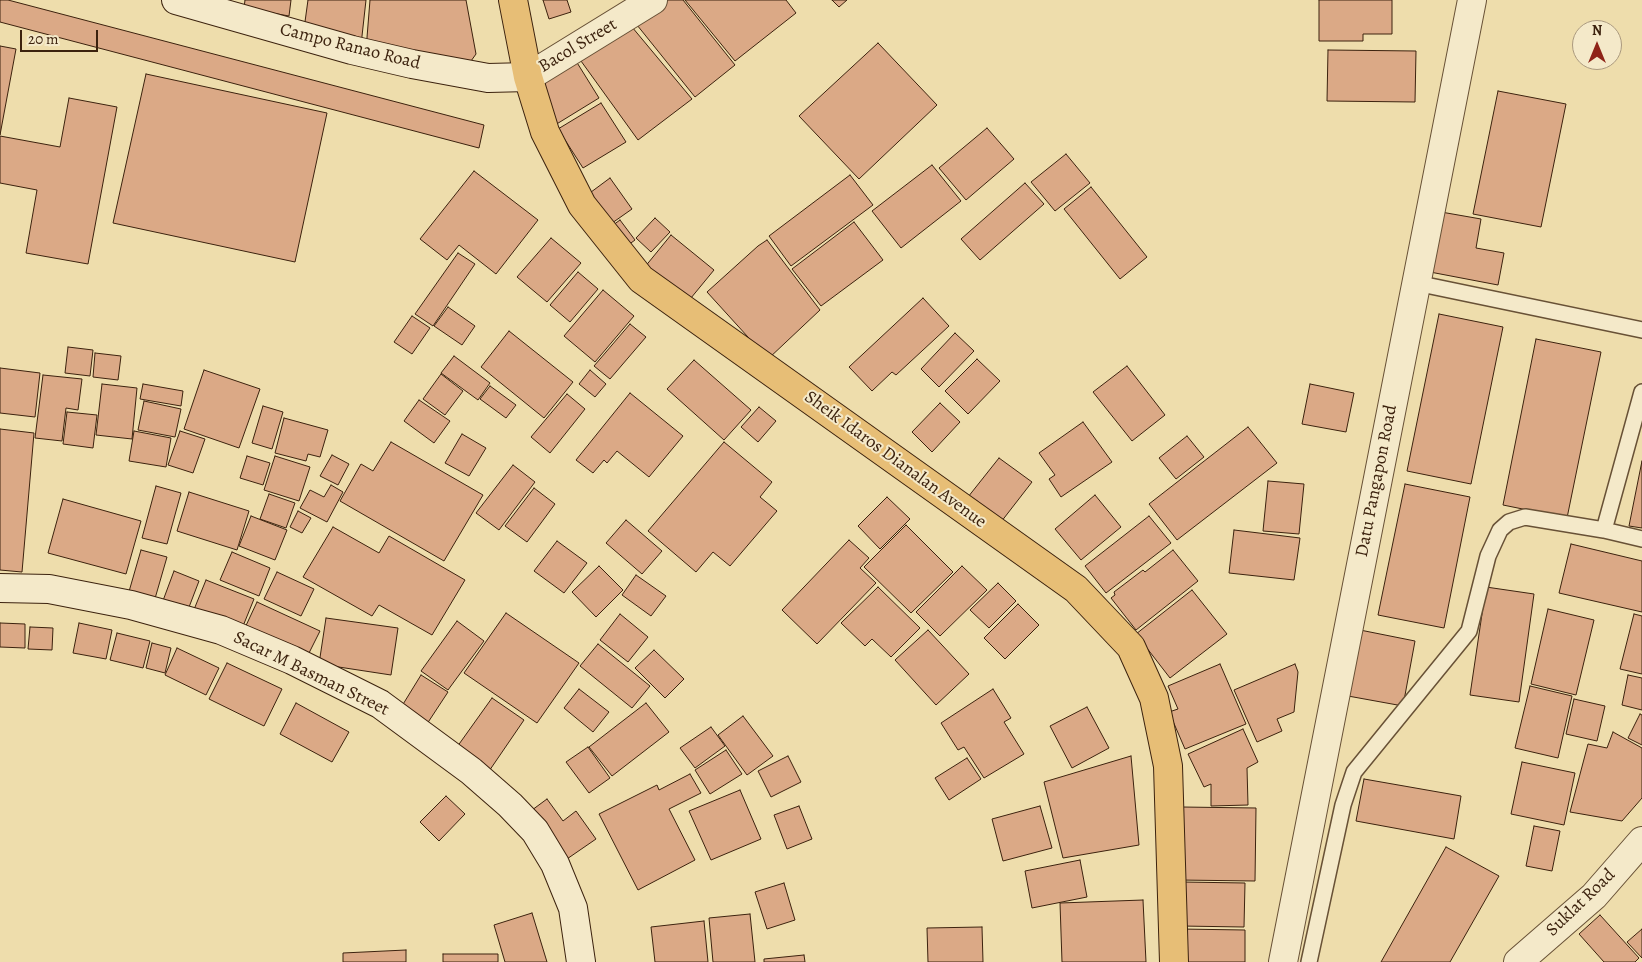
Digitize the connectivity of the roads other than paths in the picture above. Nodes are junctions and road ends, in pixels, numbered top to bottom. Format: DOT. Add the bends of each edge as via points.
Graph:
graph roads {
  1 [pos="176,0"];
  2 [pos="513,0"];
  3 [pos="653,0"];
  4 [pos="1472,0"];
  5 [pos="528,76"];
  6 [pos="1416,283"];
  7 [pos="1642,330"];
  8 [pos="1642,392"];
  9 [pos="1604,530"];
  10 [pos="1642,539"];
  11 [pos="0,588"];
  12 [pos="1642,842"];
  13 [pos="581,962"];
  14 [pos="1174,962"];
  15 [pos="1283,962"];
  16 [pos="1309,962"];
  17 [pos="1518,962"];
  1 -- 5 [label="street, Campo Ranao Road" via="412,64 488,78"];
  2 -- 5 [label="main road, Sheik Idaros Dianalan Avenue"];
  3 -- 5 [label="street, Bacol Street"];
  4 -- 6 [label="street, Datu Pangapon Road"];
  5 -- 14 [label="main road, Sheik Idaros Dianalan Avenue" via="545,132 582,205 641,279 1076,589 1131,647 1154,698 1168,766"];
  6 -- 7 [label="lane"];
  6 -- 15 [label="street, Datu Pangapon Road"];
  8 -- 9 [label="lane"];
  9 -- 10 [label="lane"];
  9 -- 16 [label="lane" via="1525,517 1509,522 1500,530 1488,556 1469,632 1354,772 1343,805"];
  11 -- 13 [label="street, Sacar M Basman Street" via="49,589 131,605 222,630 292,660 380,704 471,771 535,831 555,864 573,908"];
  12 -- 17 [label="street, Suklat Road" via="1594,896"];
}
